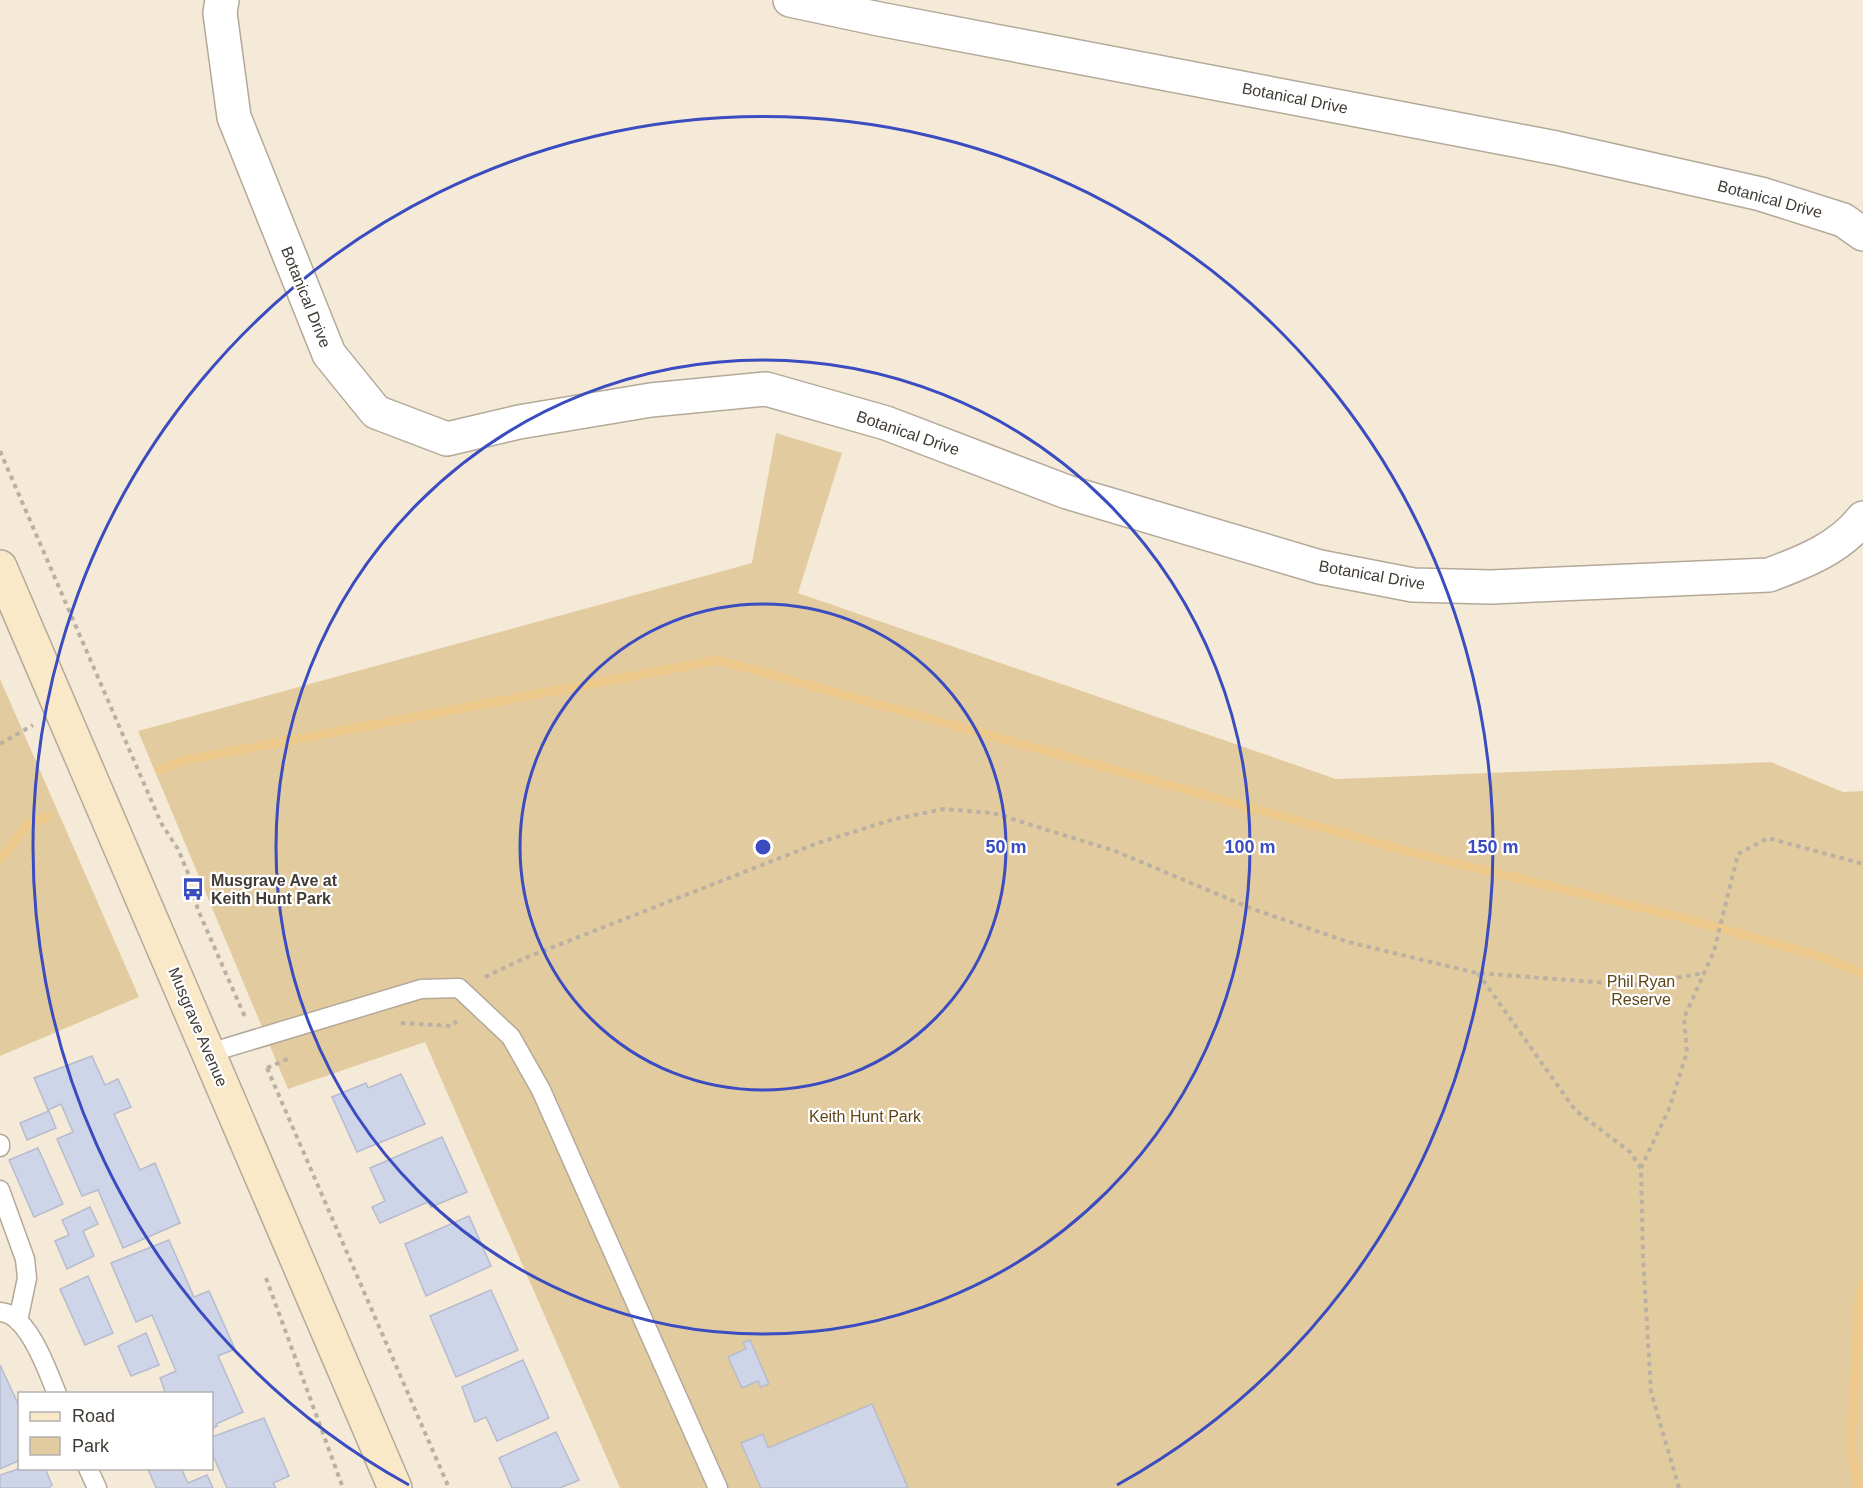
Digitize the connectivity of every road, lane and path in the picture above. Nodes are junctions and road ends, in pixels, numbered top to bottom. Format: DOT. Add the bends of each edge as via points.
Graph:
graph roads {
  1 [pos="222,0"];
  2 [pos="790,0"];
  3 [pos="1863,234"];
  4 [pos="0,451"];
  5 [pos="1863,518"];
  6 [pos="0,567"];
  7 [pos="34,724"];
  8 [pos="0,744"];
  9 [pos="1863,864"];
  10 [pos="1477,972"];
  11 [pos="1704,974"];
  12 [pos="459,988"];
  13 [pos="255,1039"];
  14 [pos="209,1053"];
  15 [pos="1641,1168"];
  16 [pos="0,1190"];
  17 [pos="4,1211"];
  18 [pos="0,1312"];
  19 [pos="18,1321"];
  20 [pos="56,1392"];
  21 [pos="89,1470"];
  22 [pos="97,1488"];
  23 [pos="395,1488"];
  24 [pos="449,1488"];
  25 [pos="718,1488"];
  26 [pos="1679,1488"];
  1 -- 5 [label="street, Botanical Drive" via="220,13 234,117 329,354 376,412 447,439 519,422 651,400 766,389 886,423 1067,492 1320,567 1413,585 1491,587 1769,575 1806,562 1840,541"];
  2 -- 3 [label="street, Botanical Drive" via="1556,147 1761,194 1843,220"];
  4 -- 13 [label="path" via="161,823 178,849 198,910"];
  6 -- 14 [label="main road, Musgrave Avenue"];
  7 -- 8 [label="path"];
  9 -- 11 [label="path" via="1768,838 1738,854 1714,951"];
  10 -- 11 [label="path" via="1634,985"];
  10 -- 12 [label="path" via="1348,942 1253,909 1115,851 993,813 943,809 891,820 818,843 525,958"];
  10 -- 15 [label="path" via="1575,1110 1630,1152"];
  11 -- 15 [label="path" via="1684,1018 1687,1052 1669,1109"];
  12 -- 13 [label="lane" via="421,989"];
  12 -- 25 [label="lane" via="511,1037 541,1090"];
  13 -- 14 [label="lane"];
  13 -- 24 [label="path"];
  14 -- 23 [label="main road, Musgrave Avenue"];
  15 -- 26 [label="path" via="1651,1392"];
  16 -- 17 [label="lane"];
  17 -- 19 [label="lane" via="20,1241 27,1278"];
  18 -- 19 [label="lane"];
  19 -- 20 [label="lane" via="38,1347"];
  21 -- 22 [label="lane"];
}
